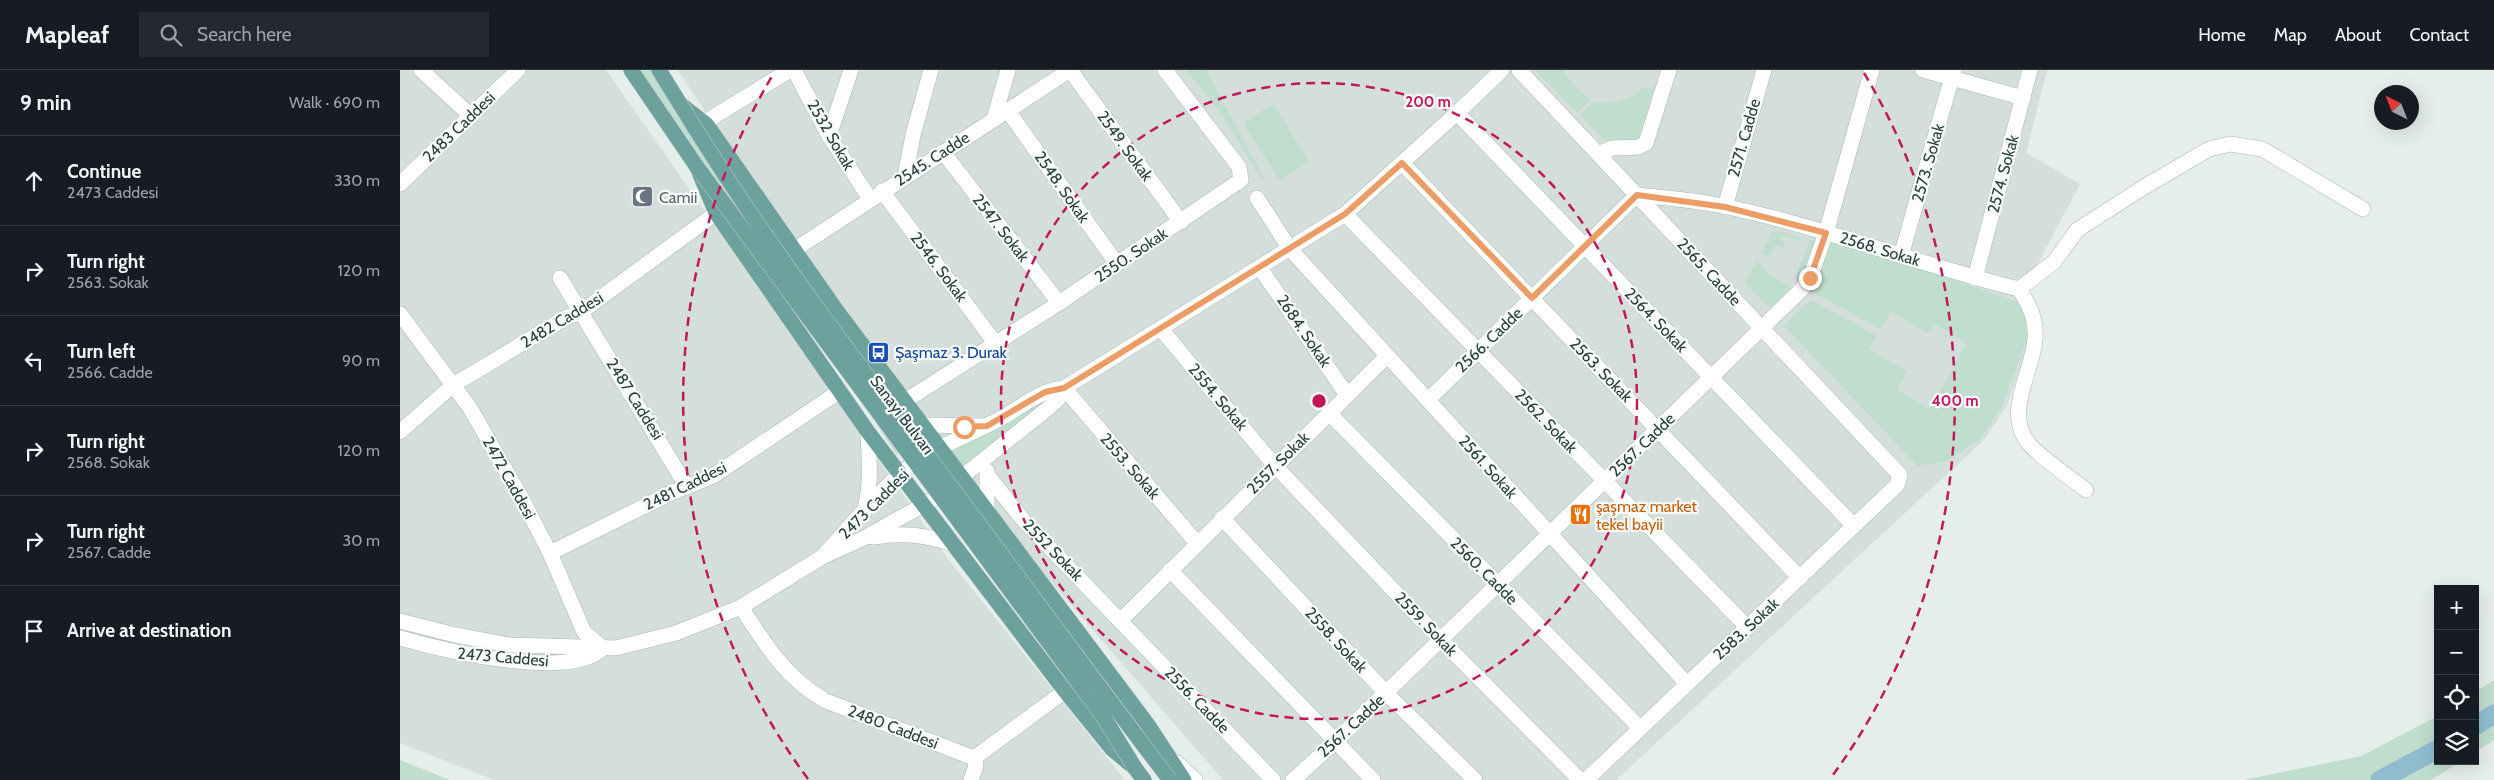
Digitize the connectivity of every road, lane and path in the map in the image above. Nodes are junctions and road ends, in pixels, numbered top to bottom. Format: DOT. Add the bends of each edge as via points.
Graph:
graph roads {
  1 [pos="422,70"];
  2 [pos="518,70"];
  3 [pos="631,70"];
  4 [pos="659,70"];
  5 [pos="790,70"];
  6 [pos="794,70"];
  7 [pos="851,70"];
  8 [pos="931,70"];
  9 [pos="1008,70"];
  10 [pos="1070,70"];
  11 [pos="1165,70"];
  12 [pos="1502,70"];
  13 [pos="1519,70"];
  14 [pos="1668,70"];
  15 [pos="1764,70"];
  16 [pos="1872,70"];
  17 [pos="1923,70"];
  18 [pos="2030,70"];
  19 [pos="1953,74"];
  20 [pos="2023,98"];
  21 [pos="680,104"];
  22 [pos="1008,110"];
  23 [pos="1457,113"];
  24 [pos="470,115"];
  25 [pos="994,119"];
  26 [pos="705,122"];
  27 [pos="829,136"];
  28 [pos="943,152"];
  29 [pos="1598,154"];
  30 [pos="1402,163"];
  31 [pos="697,167"];
  32 [pos="905,177"];
  33 [pos="400,184"];
  34 [pos="876,195"];
  35 [pos="1637,195"];
  36 [pos="1257,198"];
  37 [pos="1725,207"];
  38 [pos="2363,209"];
  39 [pos="716,213"];
  40 [pos="1345,214"];
  41 [pos="1181,222"];
  42 [pos="1826,233"];
  43 [pos="1585,246"];
  44 [pos="1290,249"];
  45 [pos="794,250"];
  46 [pos="1901,256"];
  47 [pos="1116,264"];
  48 [pos="1260,268"];
  49 [pos="560,278"];
  50 [pos="1975,278"];
  51 [pos="2019,289"];
  52 [pos="1532,298"];
  53 [pos="1059,303"];
  54 [pos="581,312"];
  55 [pos="400,314"];
  56 [pos="1762,328"];
  57 [pos="1161,329"];
  58 [pos="996,344"];
  59 [pos="1478,351"];
  60 [pos="1387,356"];
  61 [pos="1711,377"];
  62 [pos="453,385"];
  63 [pos="1064,388"];
  64 [pos="840,391"];
  65 [pos="1347,395"];
  66 [pos="1428,400"];
  67 [pos="905,402"];
  68 [pos="1329,413"];
  69 [pos="924,424"];
  70 [pos="987,426"];
  71 [pos="1657,429"];
  72 [pos="867,430"];
  73 [pos="400,432"];
  74 [pos="941,448"];
  75 [pos="987,457"];
  76 [pos="1275,466"];
  77 [pos="900,475"];
  78 [pos="1900,475"];
  79 [pos="988,476"];
  80 [pos="963,478"];
  81 [pos="1604,481"];
  82 [pos="688,486"];
  83 [pos="2086,490"];
  84 [pos="923,505"];
  85 [pos="864,512"];
  86 [pos="990,513"];
  87 [pos="1222,518"];
  88 [pos="1854,526"];
  89 [pos="1550,534"];
  90 [pos="864,538"];
  91 [pos="1196,543"];
  92 [pos="956,547"];
  93 [pos="550,553"];
  94 [pos="822,558"];
  95 [pos="1170,570"];
  96 [pos="1800,578"];
  97 [pos="1498,584"];
  98 [pos="741,607"];
  99 [pos="400,620"];
  100 [pos="1121,620"];
  101 [pos="1748,628"];
  102 [pos="400,638"];
  103 [pos="1441,640"];
  104 [pos="603,648"];
  105 [pos="1687,684"];
  106 [pos="1065,691"];
  107 [pos="1386,693"];
  108 [pos="1640,728"];
  109 [pos="1335,742"];
  110 [pos="1171,757"];
  111 [pos="974,758"];
  112 [pos="1140,774"];
  113 [pos="971,780"];
  114 [pos="1170,780"];
  115 [pos="1184,780"];
  116 [pos="1195,780"];
  117 [pos="1273,780"];
  118 [pos="1293,780"];
  119 [pos="1373,780"];
  120 [pos="1475,780"];
  121 [pos="1580,780"];
  122 [pos="1586,780"];
  1 -- 24 [label="street"];
  2 -- 24 [label="street, 2483 Caddesi"];
  3 -- 31 [label="main road, Sanayi Bulvarı"];
  4 -- 21 [label="main road, Sanayi Bulvarı"];
  5 -- 26 [label="street"];
  6 -- 27 [label="street, 2532 Sokak"];
  7 -- 27 [label="street"];
  8 -- 32 [label="street"];
  9 -- 25 [label="street"];
  10 -- 22 [label="street, 2545. Cadde"];
  10 -- 41 [label="street, 2549. Sokak"];
  11 -- 41 [label="street, 2550. Sokak" via="1242,173 1238,184"];
  12 -- 23 [label="street, 2473 Caddesi"];
  13 -- 29 [label="street, 2565. Cadde"];
  14 -- 29 [label="street" via="1646,143 1639,147 1612,148"];
  15 -- 37 [label="street, 2571. Cadde"];
  16 -- 42 [label="street, 2567. Cadde"];
  17 -- 19 [label="street"];
  18 -- 20 [label="street, 2574. Sokak"];
  19 -- 20 [label="street"];
  19 -- 46 [label="street, 2573. Sokak"];
  20 -- 50 [label="street, 2574. Sokak"];
  21 -- 26 [label="main road"];
  21 -- 114 [label="main road, Sanayi Bulvarı, bridge" via="814,303"];
  22 -- 25 [label="street, 2545. Cadde"];
  22 -- 47 [label="street, 2548. Sokak"];
  23 -- 30 [label="street, 2473 Caddesi"];
  23 -- 43 [label="street, 2564. Sokak"];
  24 -- 33 [label="street, 2483 Caddesi"];
  25 -- 28 [label="street, 2545. Cadde"];
  26 -- 45 [label="main road"];
  27 -- 34 [label="street, 2532 Sokak"];
  28 -- 32 [label="street, 2545. Cadde"];
  28 -- 53 [label="street, 2547. Sokak"];
  29 -- 35 [label="street, 2565. Cadde"];
  30 -- 40 [label="street, 2473 Caddesi"];
  30 -- 52 [label="street, 2563. Sokak"];
  31 -- 39 [label="main road"];
  31 -- 112 [label="main road, Sanayi Bulvarı, bridge" via="1103,716"];
  32 -- 34 [label="street, 2545. Cadde"];
  34 -- 45 [label="street, 2545. Cadde"];
  34 -- 58 [label="street, 2546. Sokak"];
  35 -- 37 [label="street, 2568. Sokak"];
  35 -- 43 [label="street, 2566. Cadde"];
  35 -- 56 [label="street, 2565. Cadde"];
  36 -- 44 [label="street, 2561. Sokak"];
  37 -- 42 [label="street, 2568. Sokak"];
  38 -- 51 [label="street" via="2262,149 2230,144 2209,149 2077,230 2054,262"];
  39 -- 54 [label="street, 2482 Caddesi"];
  39 -- 64 [label="main road"];
  40 -- 44 [label="street, 2473 Caddesi"];
  40 -- 59 [label="street, 2562. Sokak"];
  41 -- 47 [label="street, 2550. Sokak"];
  42 -- 46 [label="street, 2568. Sokak"];
  42 -- 56 [label="street, 2567. Cadde" via="1810,278"];
  43 -- 52 [label="street, 2566. Cadde"];
  43 -- 61 [label="street, 2564. Sokak"];
  44 -- 48 [label="street, 2473 Caddesi"];
  44 -- 60 [label="street, 2561. Sokak"];
  45 -- 67 [label="main road"];
  46 -- 50 [label="street, 2568. Sokak"];
  47 -- 53 [label="street, 2550. Sokak"];
  48 -- 57 [label="street, 2473 Caddesi"];
  48 -- 65 [label="street, 2684. Sokak"];
  49 -- 54 [label="street, 2487 Caddesi"];
  50 -- 51 [label="street, 2568. Sokak"];
  51 -- 83 [label="street" via="2032,308 2036,339 2020,397 2020,426 2028,443"];
  52 -- 59 [label="street, 2566. Cadde"];
  52 -- 71 [label="street, 2563. Sokak"];
  53 -- 58 [label="street, 2550. Sokak"];
  54 -- 62 [label="street, 2482 Caddesi" via="565,318"];
  54 -- 82 [label="street, 2487 Caddesi"];
  55 -- 62 [label="street, 2472 Caddesi"];
  56 -- 61 [label="street, 2567. Cadde"];
  56 -- 78 [label="street, 2565. Cadde"];
  57 -- 63 [label="street, 2473 Caddesi"];
  57 -- 76 [label="street, 2554. Sokak"];
  58 -- 67 [label="street, 2550. Sokak"];
  59 -- 66 [label="street, 2566. Cadde"];
  59 -- 81 [label="street, 2562. Sokak"];
  60 -- 65 [label="street, 2557. Sokak"];
  60 -- 66 [label="street, 2561. Sokak"];
  61 -- 71 [label="street, 2567. Cadde"];
  61 -- 88 [label="street, 2564. Sokak"];
  62 -- 73 [label="street, 2482 Caddesi"];
  62 -- 93 [label="street, 2472 Caddesi" via="470,408"];
  63 -- 70 [label="street, 2473 Caddesi" via="1045,392"];
  63 -- 75 [label="street, 2473 Caddesi" via="1052,406"];
  63 -- 91 [label="street, 2553. Sokak"];
  64 -- 72 [label="main road"];
  64 -- 82 [label="street, 2481 Caddesi" via="713,476"];
  65 -- 68 [label="street, 2557. Sokak"];
  66 -- 89 [label="street, 2561. Sokak"];
  67 -- 69 [label="main road"];
  67 -- 72 [label="main road" via="904,417 896,426 878,433"];
  68 -- 76 [label="street, 2557. Sokak"];
  68 -- 97 [label="street, 2560. Cadde"];
  69 -- 70 [label="street"];
  69 -- 74 [label="main road"];
  70 -- 74 [label="street, 2473 Caddesi"];
  71 -- 81 [label="street, 2567. Cadde"];
  71 -- 96 [label="street, 2563. Sokak"];
  72 -- 77 [label="main road"];
  72 -- 85 [label="street" via="870,486"];
  74 -- 77 [label="street, 2473 Caddesi" via="921,458"];
  74 -- 80 [label="main road"];
  75 -- 79 [label="street"];
  75 -- 80 [label="street, 2473 Caddesi"];
  76 -- 87 [label="street, 2557. Sokak"];
  76 -- 103 [label="street, 2559. Sokak"];
  77 -- 84 [label="main road"];
  77 -- 85 [label="street, 2473 Caddesi"];
  78 -- 88 [label="street, 2583. Sokak" via="1897,486"];
  79 -- 86 [label="street"];
  79 -- 100 [label="street, 2552 Sokak" via="1024,520"];
  80 -- 84 [label="street, 2473 Caddesi"];
  80 -- 86 [label="main road"];
  81 -- 89 [label="street, 2567. Cadde"];
  81 -- 101 [label="street, 2562. Sokak"];
  82 -- 93 [label="street, 2481 Caddesi"];
  84 -- 90 [label="street, 2473 Caddesi"];
  84 -- 92 [label="main road"];
  85 -- 94 [label="street, 2473 Caddesi"];
  86 -- 92 [label="main road" via="973,512 961,519 955,528"];
  86 -- 110 [label="main road"];
  87 -- 91 [label="street, 2557. Sokak"];
  87 -- 107 [label="street, 2558. Sokak"];
  88 -- 96 [label="street, 2583. Sokak"];
  89 -- 97 [label="street, 2567. Cadde"];
  89 -- 105 [label="street, 2561. Sokak"];
  90 -- 92 [label="street" via="917,534"];
  90 -- 94 [label="street, 2473 Caddesi"];
  91 -- 95 [label="street, 2557. Sokak"];
  92 -- 106 [label="main road"];
  93 -- 104 [label="street, 2472 Caddesi" via="584,632"];
  94 -- 98 [label="street, 2473 Caddesi"];
  95 -- 100 [label="street, 2557. Sokak"];
  95 -- 109 [label="street"];
  96 -- 101 [label="street, 2583. Sokak"];
  97 -- 103 [label="street, 2567. Cadde"];
  97 -- 108 [label="street, 2560. Cadde"];
  98 -- 104 [label="street, 2473 Caddesi" via="676,633 616,648"];
  98 -- 111 [label="street, 2480 Caddesi" via="792,677 809,691 826,701"];
  99 -- 104 [label="street, 2473 Caddesi" via="494,643"];
  100 -- 117 [label="street, 2556. Cadde"];
  101 -- 105 [label="street, 2583. Sokak"];
  102 -- 104 [label="street, 2473 Caddesi" via="449,652 545,662 582,660 596,656"];
  103 -- 107 [label="street, 2567. Cadde"];
  103 -- 121 [label="street, 2559. Sokak"];
  105 -- 108 [label="street, 2583. Sokak"];
  106 -- 111 [label="street"];
  106 -- 112 [label="main road" via="1112,749"];
  107 -- 109 [label="street, 2567. Cadde"];
  107 -- 120 [label="street, 2558. Sokak"];
  108 -- 122 [label="street, 2583. Sokak"];
  109 -- 118 [label="street, 2567. Cadde"];
  109 -- 119 [label="street"];
  110 -- 115 [label="main road"];
  110 -- 116 [label="street"];
  111 -- 113 [label="street" via="976,766"];
}
